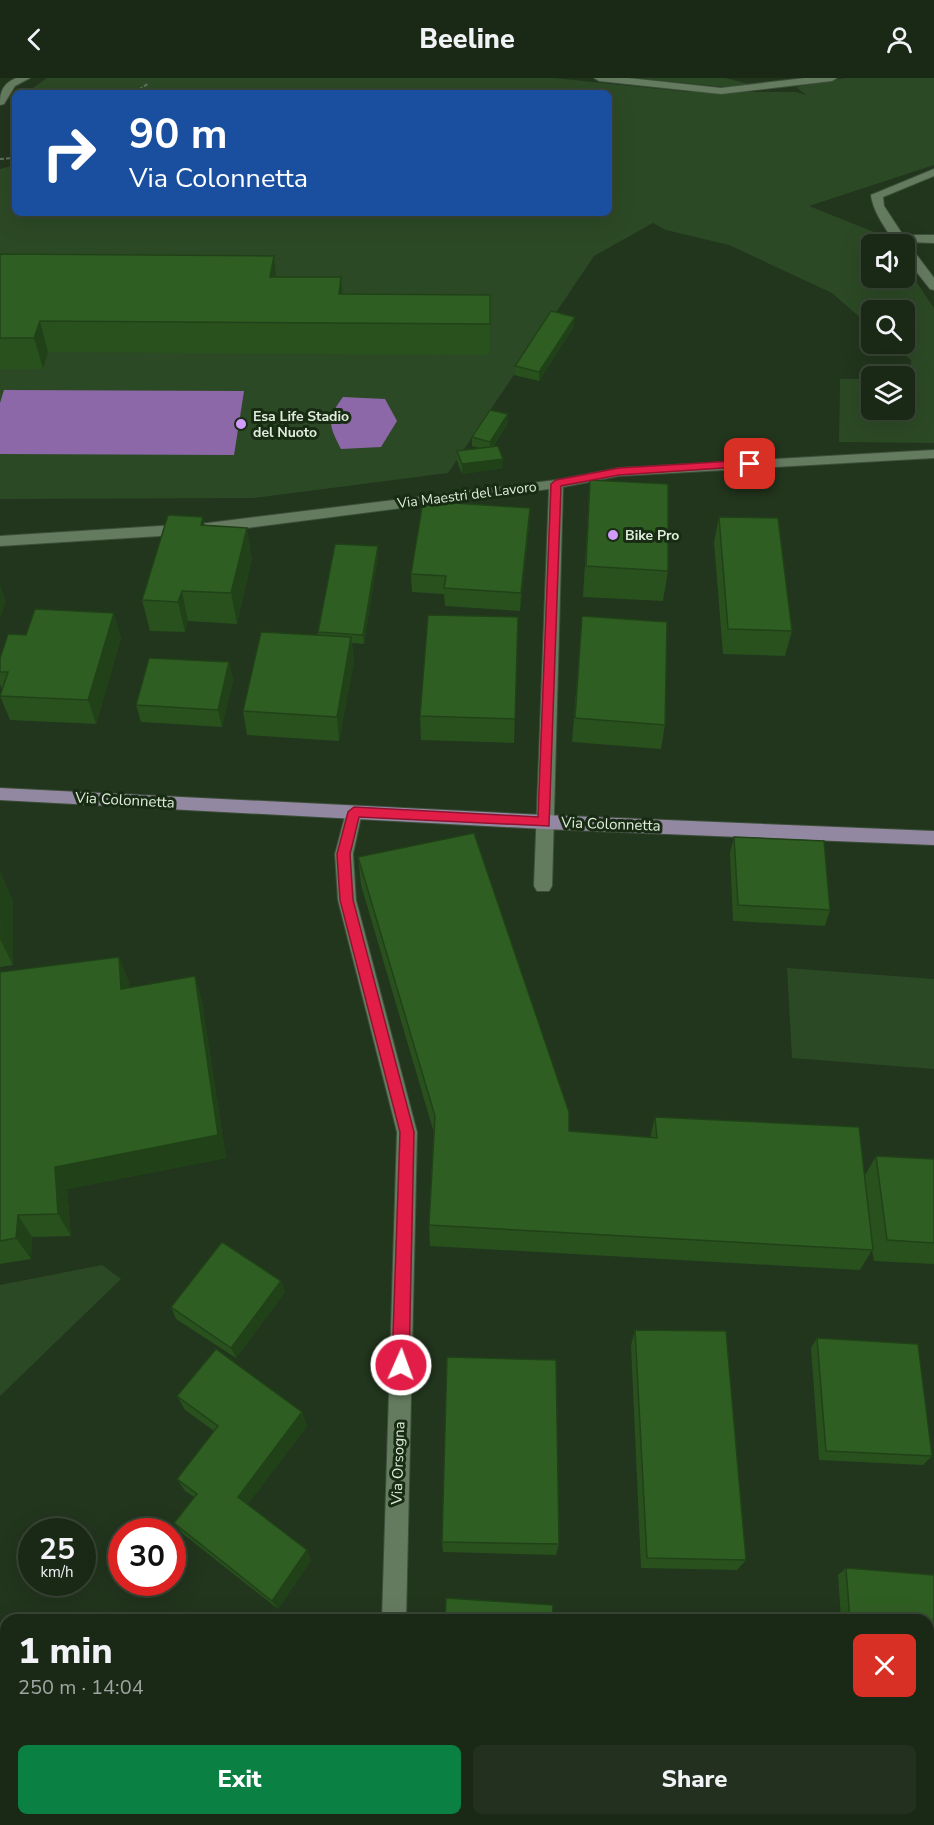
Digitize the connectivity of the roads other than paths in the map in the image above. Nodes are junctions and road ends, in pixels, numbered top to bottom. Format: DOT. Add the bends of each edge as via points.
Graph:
graph roads {
  1 [pos="25,78"];
  2 [pos="599,78"];
  3 [pos="832,78"];
  4 [pos="0,102"];
  5 [pos="934,172"];
  6 [pos="896,234"];
  7 [pos="934,239"];
  8 [pos="915,241"];
  9 [pos="915,260"];
  10 [pos="934,286"];
  11 [pos="934,454"];
  12 [pos="556,484"];
  13 [pos="0,541"];
  14 [pos="0,794"];
  15 [pos="354,812"];
  16 [pos="544,822"];
  17 [pos="934,838"];
  18 [pos="543,886"];
  19 [pos="394,1614"];
  1 -- 4 [label="street" via="11,84"];
  2 -- 3 [label="street" via="721,91"];
  5 -- 6 [label="street" via="878,195 878,206"];
  7 -- 8 [label="street"];
  9 -- 10 [label="street"];
  11 -- 12 [label="street, Via Maestri del Lavoro" via="619,472"];
  12 -- 13 [label="street, Via Maestri del Lavoro" via="208,528"];
  12 -- 16 [label="street"];
  14 -- 15 [label="main road, Via Colonnetta"];
  15 -- 16 [label="main road, Via Colonnetta"];
  15 -- 19 [label="street, Via Orsogna" via="344,854 347,900 407,1132"];
  16 -- 17 [label="main road, Via Colonnetta"];
  16 -- 18 [label="street"];
}
